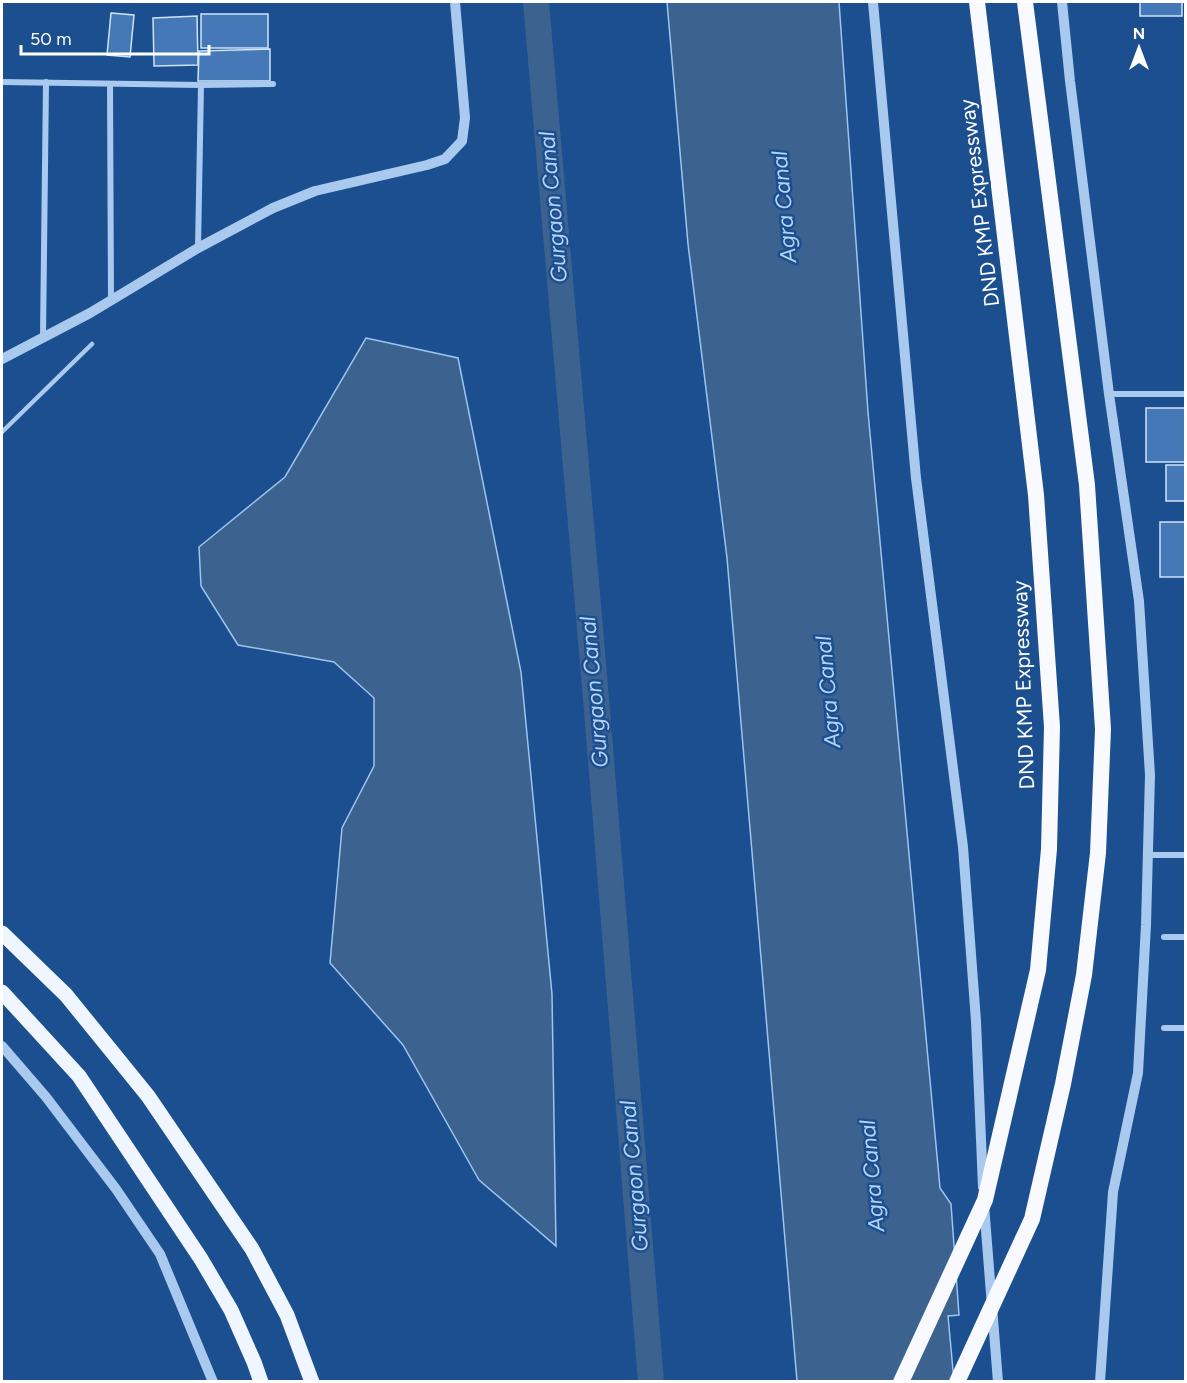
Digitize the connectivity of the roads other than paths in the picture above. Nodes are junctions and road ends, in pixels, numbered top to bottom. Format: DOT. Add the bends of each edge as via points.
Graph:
graph roads {
  1 [pos="455,2"];
  2 [pos="873,2"];
  3 [pos="977,2"];
  4 [pos="1025,2"];
  5 [pos="1062,2"];
  6 [pos="2,82"];
  7 [pos="46,82"];
  8 [pos="110,84"];
  9 [pos="273,84"];
  10 [pos="201,86"];
  11 [pos="198,248"];
  12 [pos="111,300"];
  13 [pos="43,337"];
  14 [pos="92,344"];
  15 [pos="2,359"];
  16 [pos="1109,394"];
  17 [pos="1185,394"];
  18 [pos="2,432"];
  19 [pos="1148,855"];
  20 [pos="1185,855"];
  21 [pos="2,933"];
  22 [pos="1164,937"];
  23 [pos="1185,938"];
  24 [pos="2,992"];
  25 [pos="1164,1028"];
  26 [pos="1185,1028"];
  27 [pos="2,1046"];
  28 [pos="213,1382"];
  29 [pos="261,1382"];
  30 [pos="312,1382"];
  31 [pos="901,1382"];
  32 [pos="957,1382"];
  33 [pos="998,1382"];
  34 [pos="1100,1382"];
  1 -- 11 [label="street" via="465,118 462,141 455,150 445,159 427,165 315,191 273,208"];
  2 -- 33 [label="street" via="916,478 963,848"];
  3 -- 31 [label="highway, DND KMP Expressway" via="1036,495 1052,727 1049,849 1038,970 985,1200"];
  4 -- 32 [label="highway" via="1087,485 1102,729 1098,853 1084,975 1032,1218"];
  5 -- 16 [label="street"];
  6 -- 7 [label="street"];
  7 -- 8 [label="street"];
  7 -- 13 [label="street"];
  8 -- 10 [label="street"];
  8 -- 12 [label="street"];
  9 -- 10 [label="street"];
  10 -- 11 [label="street"];
  11 -- 12 [label="street"];
  12 -- 13 [label="street"];
  13 -- 15 [label="street"];
  14 -- 18 [label="lane"];
  16 -- 17 [label="street"];
  16 -- 19 [label="street" via="1139,601 1150,775"];
  19 -- 20 [label="street"];
  19 -- 34 [label="street" via="1138,1073 1113,1192"];
  21 -- 30 [label="main road" via="66,995 148,1096 252,1249 287,1315"];
  22 -- 23 [label="street"];
  24 -- 29 [label="main road" via="79,1076 201,1259 231,1310"];
  25 -- 26 [label="street"];
  27 -- 28 [label="street" via="116,1189 160,1254"];
}
